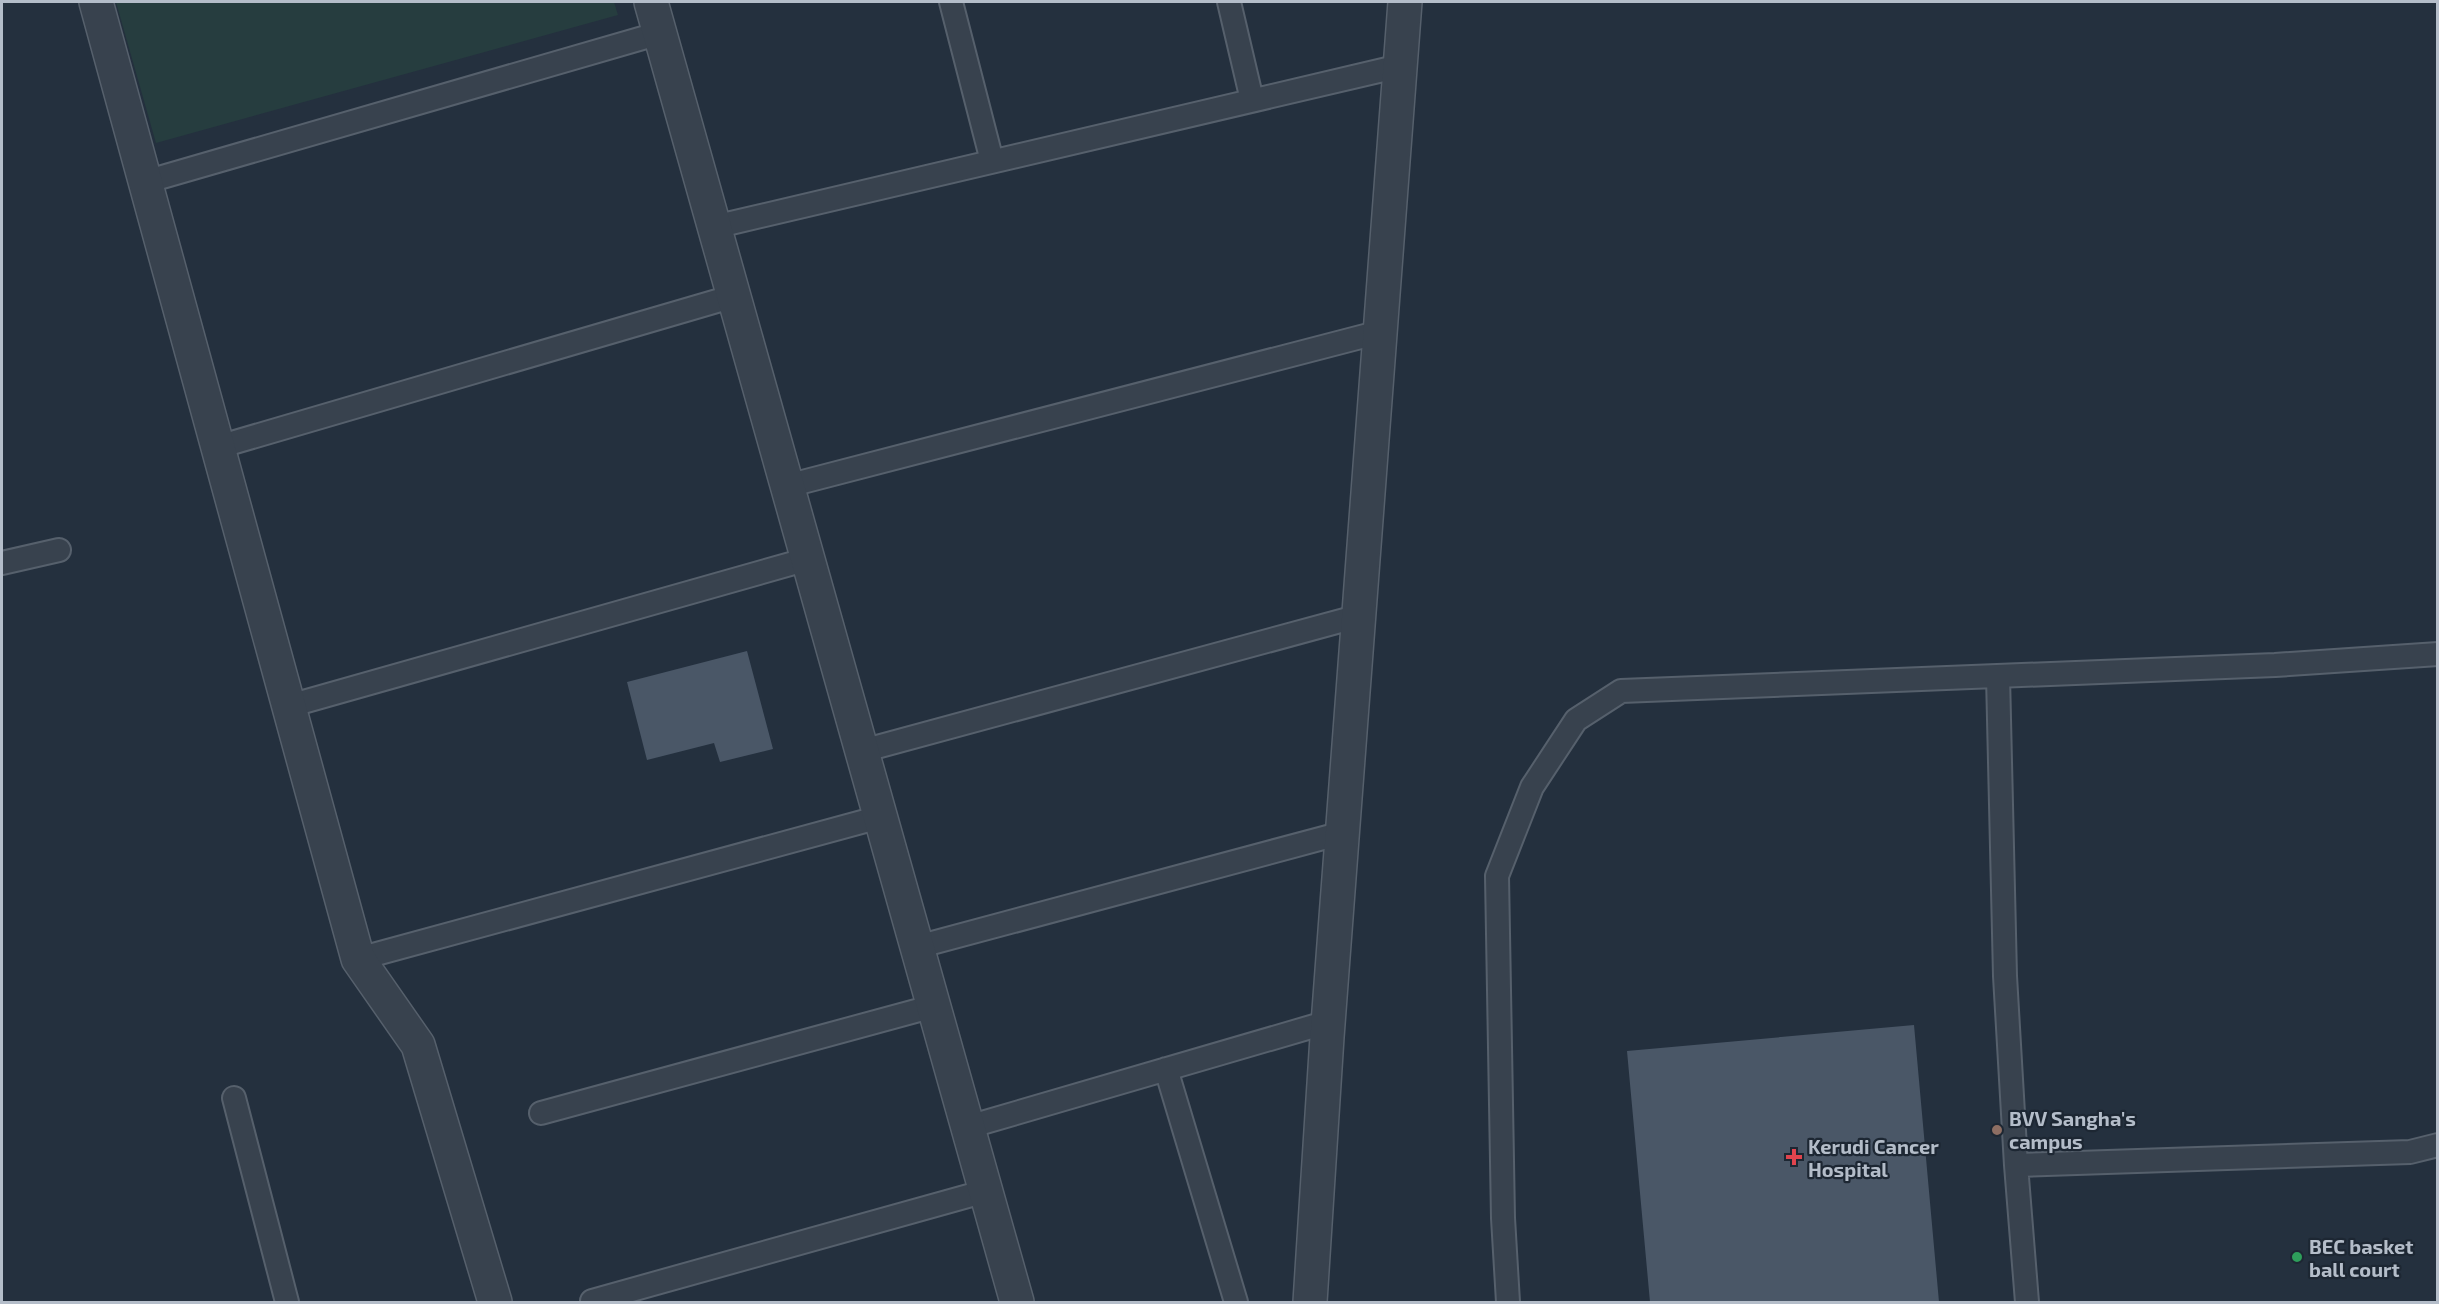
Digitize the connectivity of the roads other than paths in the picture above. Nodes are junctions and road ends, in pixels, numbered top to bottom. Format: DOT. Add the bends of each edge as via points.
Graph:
graph roads {
  1 [pos="96,2"];
  2 [pos="651,2"];
  3 [pos="951,2"];
  4 [pos="1229,2"];
  5 [pos="1405,2"];
  6 [pos="660,33"];
  7 [pos="1400,66"];
  8 [pos="1252,100"];
  9 [pos="992,161"];
  10 [pos="145,182"];
  11 [pos="714,227"];
  12 [pos="734,296"];
  13 [pos="1380,332"];
  14 [pos="218,447"];
  15 [pos="788,486"];
  16 [pos="59,550"];
  17 [pos="808,559"];
  18 [pos="2,563"];
  19 [pos="1359,616"];
  20 [pos="2438,654"];
  21 [pos="1998,676"];
  22 [pos="289,706"];
  23 [pos="862,751"];
  24 [pos="880,817"];
  25 [pos="1342,833"];
  26 [pos="917,947"];
  27 [pos="358,959"];
  28 [pos="934,1006"];
  29 [pos="1328,1022"];
  30 [pos="1167,1069"];
  31 [pos="234,1098"];
  32 [pos="541,1113"];
  33 [pos="968,1127"];
  34 [pos="2438,1145"];
  35 [pos="2016,1165"];
  36 [pos="986,1191"];
  37 [pos="592,1301"];
  38 [pos="287,1302"];
  39 [pos="495,1302"];
  40 [pos="1017,1302"];
  41 [pos="1236,1302"];
  42 [pos="1310,1302"];
  43 [pos="1508,1302"];
  44 [pos="2027,1302"];
  1 -- 10 [label="street"];
  2 -- 6 [label="street"];
  3 -- 9 [label="lane"];
  4 -- 8 [label="lane"];
  5 -- 7 [label="street"];
  6 -- 10 [label="lane"];
  6 -- 11 [label="street"];
  7 -- 8 [label="lane"];
  7 -- 13 [label="street"];
  8 -- 9 [label="lane"];
  9 -- 11 [label="lane"];
  10 -- 14 [label="street"];
  11 -- 12 [label="street"];
  12 -- 14 [label="lane"];
  12 -- 15 [label="street"];
  13 -- 15 [label="lane"];
  13 -- 19 [label="street"];
  14 -- 22 [label="street"];
  15 -- 17 [label="street"];
  16 -- 18 [label="lane"];
  17 -- 22 [label="lane"];
  17 -- 23 [label="street"];
  19 -- 23 [label="lane"];
  19 -- 25 [label="street"];
  20 -- 21 [label="lane"];
  21 -- 35 [label="lane" via="2005,976"];
  21 -- 43 [label="lane" via="1621,691 1576,720 1532,787 1497,876"];
  22 -- 27 [label="street"];
  23 -- 24 [label="street"];
  24 -- 26 [label="street"];
  24 -- 27 [label="lane"];
  25 -- 26 [label="lane"];
  25 -- 29 [label="street"];
  26 -- 28 [label="street"];
  27 -- 39 [label="street" via="418,1045"];
  28 -- 32 [label="lane"];
  28 -- 33 [label="street"];
  29 -- 30 [label="lane"];
  29 -- 42 [label="street"];
  30 -- 33 [label="lane"];
  30 -- 41 [label="lane"];
  31 -- 38 [label="lane"];
  33 -- 36 [label="street"];
  34 -- 35 [label="lane" via="2410,1152"];
  35 -- 44 [label="lane"];
  36 -- 37 [label="lane"];
  36 -- 40 [label="street"];
}
